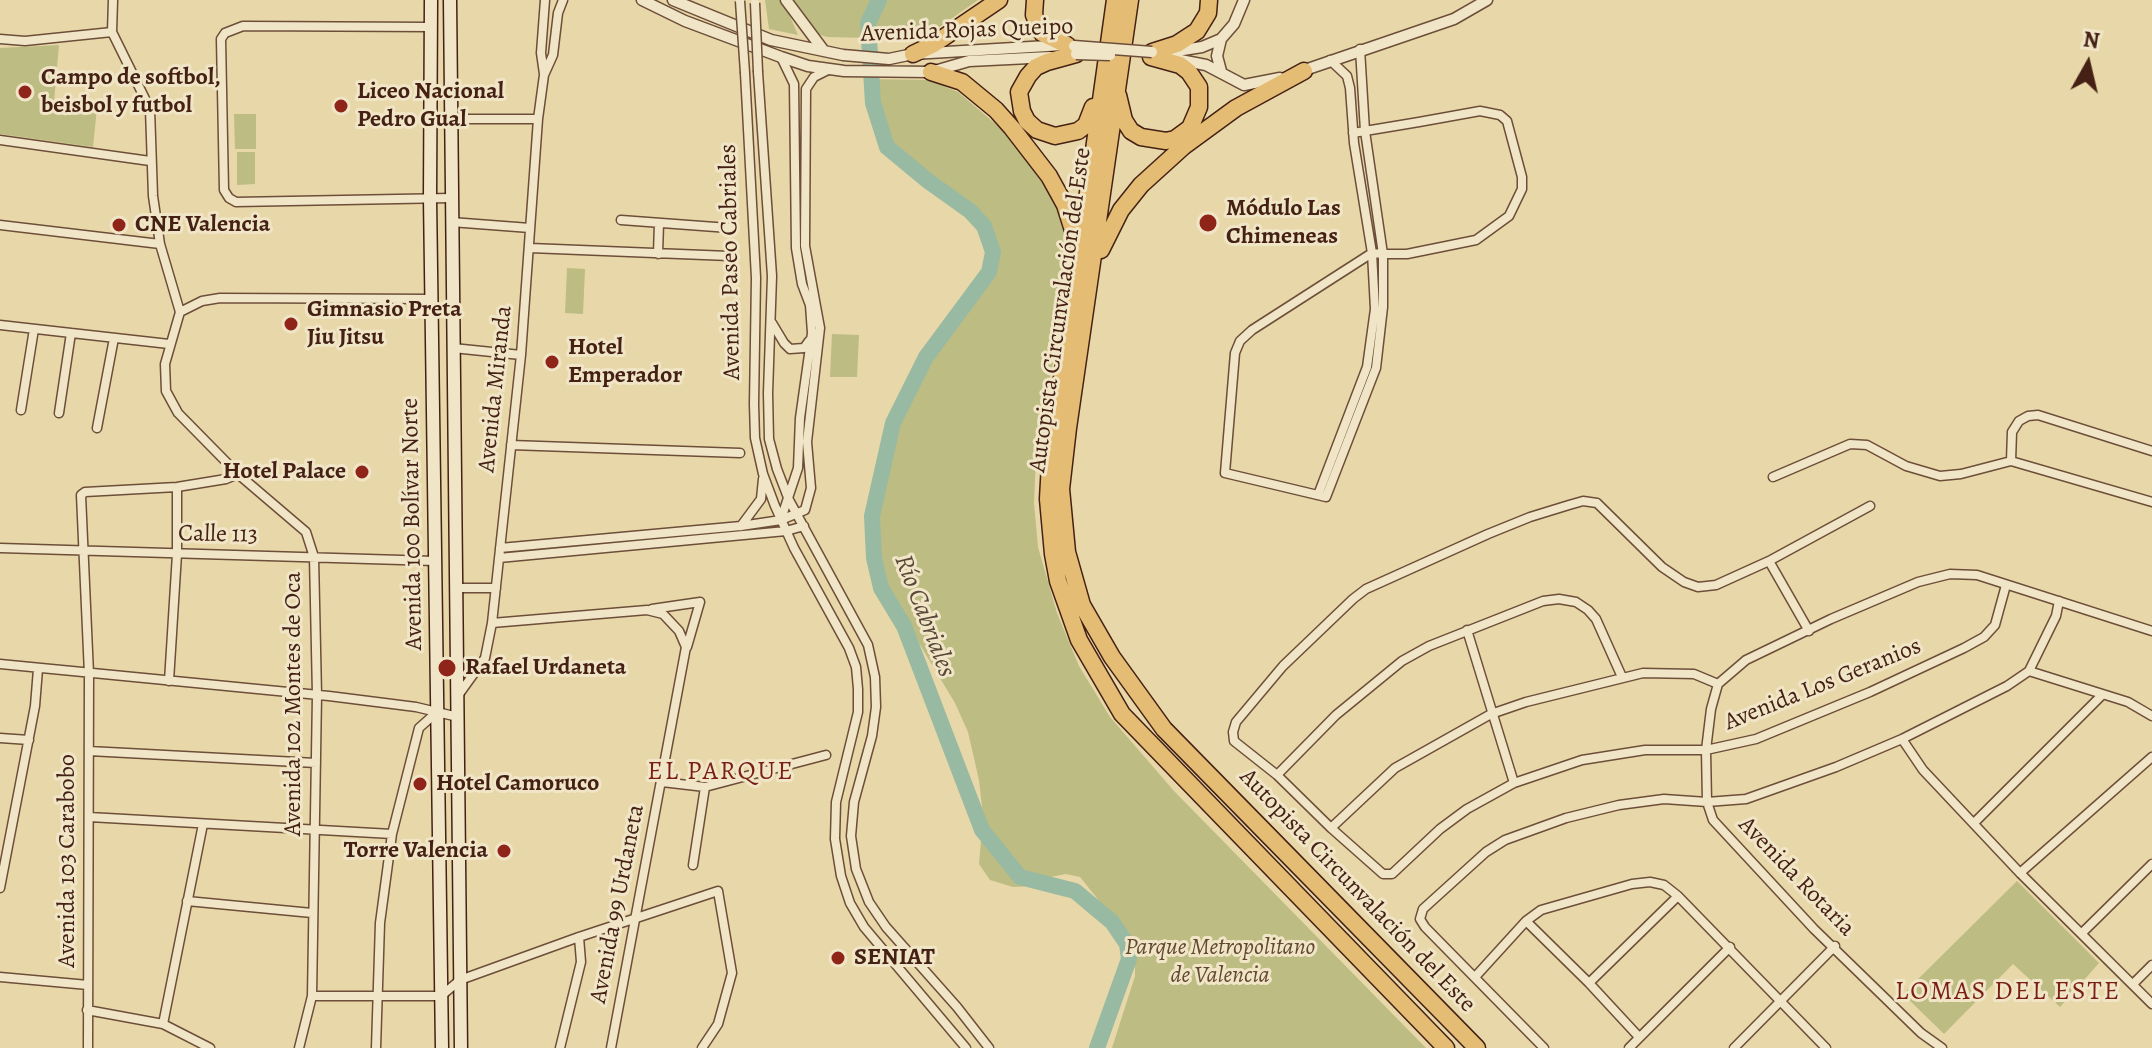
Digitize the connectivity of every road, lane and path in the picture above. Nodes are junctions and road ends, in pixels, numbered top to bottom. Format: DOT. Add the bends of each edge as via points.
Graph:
graph roads {
  1 [pos="113,0"];
  2 [pos="431,0"];
  3 [pos="450,0"];
  4 [pos="545,0"];
  5 [pos="563,0"];
  6 [pos="642,0"];
  7 [pos="673,0"];
  8 [pos="690,0"];
  9 [pos="740,0"];
  10 [pos="786,0"];
  11 [pos="999,0"];
  12 [pos="1035,0"];
  13 [pos="1130,0"];
  14 [pos="1209,0"];
  15 [pos="1244,0"];
  16 [pos="1487,0"];
  17 [pos="754,1"];
  18 [pos="1112,3"];
  19 [pos="697,11"];
  20 [pos="431,27"];
  21 [pos="112,32"];
  22 [pos="0,39"];
  23 [pos="1221,39"];
  24 [pos="1072,48"];
  25 [pos="1360,49"];
  26 [pos="824,51"];
  27 [pos="913,54"];
  28 [pos="1151,55"];
  29 [pos="781,57"];
  30 [pos="1330,60"];
  31 [pos="830,69"];
  32 [pos="1221,71"];
  33 [pos="1304,71"];
  34 [pos="931,72"];
  35 [pos="544,75"];
  36 [pos="1108,86"];
  37 [pos="450,119"];
  38 [pos="538,119"];
  39 [pos="1365,131"];
  40 [pos="1353,133"];
  41 [pos="0,140"];
  42 [pos="150,161"];
  43 [pos="430,198"];
  44 [pos="451,198"];
  45 [pos="621,220"];
  46 [pos="451,222"];
  47 [pos="659,223"];
  48 [pos="0,225"];
  49 [pos="530,228"];
  50 [pos="729,228"];
  51 [pos="160,244"];
  52 [pos="530,248"];
  53 [pos="1080,253"];
  54 [pos="1372,253"];
  55 [pos="658,254"];
  56 [pos="1383,254"];
  57 [pos="729,256"];
  58 [pos="1091,278"];
  59 [pos="432,299"];
  60 [pos="180,312"];
  61 [pos="771,321"];
  62 [pos="0,325"];
  63 [pos="34,329"];
  64 [pos="71,333"];
  65 [pos="812,333"];
  66 [pos="114,338"];
  67 [pos="169,344"];
  68 [pos="453,348"];
  69 [pos="521,355"];
  70 [pos="21,410"];
  71 [pos="59,413"];
  72 [pos="97,428"];
  73 [pos="511,445"];
  74 [pos="2152,451"];
  75 [pos="740,453"];
  76 [pos="2011,461"];
  77 [pos="238,474"];
  78 [pos="763,474"];
  79 [pos="1773,477"];
  80 [pos="177,487"];
  81 [pos="1322,496"];
  82 [pos="789,500"];
  83 [pos="2152,502"];
  84 [pos="1870,506"];
  85 [pos="796,515"];
  86 [pos="781,520"];
  87 [pos="741,526"];
  88 [pos="804,526"];
  89 [pos="786,531"];
  90 [pos="0,548"];
  91 [pos="500,548"];
  92 [pos="82,551"];
  93 [pos="177,554"];
  94 [pos="314,557"];
  95 [pos="499,558"];
  96 [pos="435,561"];
  97 [pos="1769,561"];
  98 [pos="2006,585"];
  99 [pos="456,588"];
  100 [pos="496,588"];
  101 [pos="2059,601"];
  102 [pos="647,610"];
  103 [pos="492,623"];
  104 [pos="1467,630"];
  105 [pos="1809,631"];
  106 [pos="2152,631"];
  107 [pos="686,647"];
  108 [pos="0,664"];
  109 [pos="38,669"];
  110 [pos="2029,671"];
  111 [pos="89,674"];
  112 [pos="1622,677"];
  113 [pos="169,681"];
  114 [pos="1718,684"];
  115 [pos="317,695"];
  116 [pos="2102,695"];
  117 [pos="457,697"];
  118 [pos="438,711"];
  119 [pos="1491,714"];
  120 [pos="2152,716"];
  121 [pos="458,717"];
  122 [pos="0,738"];
  123 [pos="1902,739"];
  124 [pos="29,740"];
  125 [pos="1706,750"];
  126 [pos="89,751"];
  127 [pos="826,755"];
  128 [pos="2152,757"];
  129 [pos="316,763"];
  130 [pos="1277,775"];
  131 [pos="662,782"];
  132 [pos="1514,783"];
  133 [pos="705,787"];
  134 [pos="1707,802"];
  135 [pos="89,817"];
  136 [pos="1974,823"];
  137 [pos="203,824"];
  138 [pos="1331,828"];
  139 [pos="314,830"];
  140 [pos="392,834"];
  141 [pos="2152,864"];
  142 [pos="693,865"];
  143 [pos="2020,873"];
  144 [pos="0,888"];
  145 [pos="1678,896"];
  146 [pos="187,901"];
  147 [pos="312,913"];
  148 [pos="636,918"];
  149 [pos="1526,921"];
  150 [pos="2082,933"];
  151 [pos="579,937"];
  152 [pos="1835,946"];
  153 [pos="1730,947"];
  154 [pos="2152,965"];
  155 [pos="0,977"];
  156 [pos="1475,977"];
  157 [pos="460,980"];
  158 [pos="1589,983"];
  159 [pos="2133,984"];
  160 [pos="88,985"];
  161 [pos="312,996"];
  162 [pos="378,996"];
  163 [pos="441,996"];
  164 [pos="1781,1002"];
  165 [pos="2152,1004"];
  166 [pos="87,1010"];
  167 [pos="163,1024"];
  168 [pos="1921,1033"];
  169 [pos="1639,1037"];
  170 [pos="88,1048"];
  171 [pos="210,1048"];
  172 [pos="299,1048"];
  173 [pos="376,1048"];
  174 [pos="442,1048"];
  175 [pos="461,1048"];
  176 [pos="560,1048"];
  177 [pos="611,1048"];
  178 [pos="702,1048"];
  179 [pos="966,1048"];
  180 [pos="989,1048"];
  181 [pos="1446,1048"];
  182 [pos="1477,1048"];
  183 [pos="1544,1048"];
  184 [pos="1629,1048"];
  185 [pos="1734,1048"];
  186 [pos="1826,1048"];
  187 [pos="1929,1048"];
  188 [pos="1942,1048"];
  1 -- 21 [label="street"];
  2 -- 20 [label="main road, Avenida 100 Bolívar Norte"];
  3 -- 37 [label="main road"];
  4 -- 35 [label="street, Avenida Miranda"];
  5 -- 35 [label="street, Avenida Miranda"];
  6 -- 29 [label="street, Avenida Rojas Queipo"];
  7 -- 19 [label="street, Avenida Rojas Queipo"];
  8 -- 19 [label="street"];
  9 -- 78 [label="street, Avenida Paseo Cabriales, bridge" via="756,278 755,438"];
  10 -- 26 [label="street"];
  11 -- 27 [label="highway"];
  12 -- 24 [label="highway" via="1034,15 1042,33"];
  13 -- 36 [label="highway, Autopista Circunvalación del Este"];
  14 -- 28 [label="highway" via="1197,31"];
  15 -- 23 [label="street"];
  16 -- 25 [label="street, Avenida Rojas Queipo" via="1454,19"];
  17 -- 61 [label="street, Avenida Paseo Cabriales, bridge"];
  18 -- 36 [label="highway, Autopista Circunvalación del Este"];
  19 -- 26 [label="street, Avenida Rojas Queipo" via="771,40"];
  20 -- 43 [label="main road, Avenida 100 Bolívar Norte"];
  20 -- 43 [label="street" via="243,26 221,39 224,190 229,198"];
  21 -- 22 [label="street"];
  21 -- 42 [label="street" via="150,109"];
  23 -- 28 [label="street, Avenida Rojas Queipo"];
  23 -- 32 [label="street"];
  24 -- 27 [label="street, Avenida Rojas Queipo"];
  24 -- 28 [label="street, Avenida Rojas Queipo, bridge"];
  24 -- 34 [label="street, Avenida Rojas Queipo" via="969,61"];
  24 -- 36 [label="highway" via="1036,67 1022,83 1020,102 1027,121 1055,136 1078,131"];
  25 -- 30 [label="street, Avenida Rojas Queipo"];
  25 -- 39 [label="street"];
  26 -- 27 [label="street, Avenida Rojas Queipo" via="889,59"];
  28 -- 32 [label="street, Avenida Rojas Queipo"];
  28 -- 36 [label="highway" via="1180,65 1199,87 1196,118 1182,135 1166,141 1131,131"];
  29 -- 31 [label="street, Avenida Rojas Queipo"];
  29 -- 65 [label="street" via="794,84 796,248"];
  30 -- 33 [label="street, Avenida Rojas Queipo"];
  30 -- 40 [label="street" via="1347,76"];
  31 -- 34 [label="street, Avenida Rojas Queipo"];
  31 -- 85 [label="street" via="814,77 806,89 805,246 820,328 807,442 811,488 808,506"];
  32 -- 33 [label="street, Avenida Rojas Queipo" via="1236,82 1253,85"];
  33 -- 58 [label="highway" via="1236,108 1141,185 1107,234"];
  34 -- 53 [label="highway" via="962,82 1012,128 1065,205"];
  35 -- 38 [label="street, Avenida Miranda"];
  36 -- 53 [label="highway, Autopista Circunvalación del Este"];
  36 -- 58 [label="highway, Autopista Circunvalación del Este"];
  37 -- 38 [label="street"];
  37 -- 44 [label="main road"];
  38 -- 49 [label="street, Avenida Miranda"];
  39 -- 40 [label="street"];
  39 -- 56 [label="street"];
  39 -- 56 [label="street" via="1489,111 1507,121 1522,177 1509,216 1476,240"];
  40 -- 54 [label="street"];
  41 -- 42 [label="street"];
  42 -- 51 [label="street"];
  43 -- 44 [label="street"];
  43 -- 59 [label="main road, Avenida 100 Bolívar Norte"];
  44 -- 46 [label="main road, Avenida 100 Bolívar Norte"];
  45 -- 47 [label="street"];
  46 -- 49 [label="street"];
  46 -- 68 [label="main road, Avenida 100 Bolívar Norte"];
  47 -- 50 [label="street"];
  47 -- 55 [label="street"];
  48 -- 51 [label="street"];
  49 -- 52 [label="street, Avenida Miranda"];
  51 -- 60 [label="street"];
  52 -- 55 [label="street"];
  52 -- 69 [label="street, Avenida Miranda"];
  53 -- 181 [label="highway, Autopista Circunvalación del Este" via="1048,499 1058,581 1079,640 1107,692 1138,733"];
  54 -- 56 [label="street"];
  54 -- 81 [label="street" via="1375,309 1367,367"];
  54 -- 81 [label="street" via="1252,330 1235,353 1225,473"];
  55 -- 57 [label="street"];
  56 -- 81 [label="street" via="1376,368"];
  58 -- 182 [label="highway, Autopista Circunvalación del Este" via="1061,489 1067,552 1094,630 1164,729"];
  59 -- 60 [label="street" via="220,298"];
  59 -- 96 [label="main road, Avenida 100 Bolívar Norte"];
  60 -- 67 [label="street, Avenida 102 Montes de Oca"];
  61 -- 65 [label="street" via="790,349 804,348"];
  61 -- 82 [label="street, Avenida Paseo Cabriales" via="769,439"];
  62 -- 63 [label="street"];
  63 -- 64 [label="street"];
  63 -- 70 [label="street"];
  64 -- 66 [label="street"];
  64 -- 71 [label="street"];
  65 -- 82 [label="street" via="798,468"];
  66 -- 67 [label="street"];
  66 -- 72 [label="street"];
  67 -- 77 [label="street, Avenida 102 Montes de Oca" via="166,391 178,413"];
  68 -- 69 [label="street"];
  68 -- 99 [label="main road, Avenida 100 Bolívar Norte"];
  69 -- 73 [label="street, Avenida Miranda"];
  73 -- 75 [label="street"];
  73 -- 91 [label="street, Avenida Miranda"];
  74 -- 76 [label="street" via="2038,415 2019,421 2012,432"];
  76 -- 79 [label="street" via="1940,476 1906,466 1867,445 1850,444"];
  76 -- 83 [label="street"];
  77 -- 80 [label="street"];
  77 -- 94 [label="street, Avenida 102 Montes de Oca" via="306,532"];
  78 -- 86 [label="street, Avenida Paseo Cabriales"];
  78 -- 87 [label="street" via="761,499"];
  80 -- 92 [label="street, Avenida 103 Carabobo" via="85,492"];
  80 -- 93 [label="street"];
  82 -- 85 [label="street, Avenida Paseo Cabriales"];
  82 -- 86 [label="street"];
  84 -- 97 [label="street"];
  85 -- 86 [label="street"];
  85 -- 88 [label="street, Avenida Paseo Cabriales"];
  86 -- 87 [label="street"];
  86 -- 89 [label="street, Avenida Paseo Cabriales"];
  87 -- 91 [label="street"];
  88 -- 89 [label="street"];
  88 -- 180 [label="street, Avenida Paseo Cabriales" via="868,645 875,677 872,736 854,802 851,836 856,869 886,927"];
  89 -- 95 [label="street"];
  89 -- 179 [label="street, Avenida Paseo Cabriales" via="856,667 858,712 836,802 837,857 845,889 864,927"];
  90 -- 92 [label="street, Calle 113"];
  91 -- 95 [label="street, Avenida Miranda"];
  92 -- 93 [label="street, Calle 113"];
  92 -- 111 [label="street, Avenida 103 Carabobo"];
  93 -- 94 [label="street, Calle 113"];
  93 -- 113 [label="street"];
  94 -- 96 [label="street, Calle 113"];
  94 -- 115 [label="street, Avenida 102 Montes de Oca"];
  95 -- 100 [label="street, Avenida Miranda"];
  96 -- 118 [label="main road, Avenida 100 Bolívar Norte"];
  97 -- 105 [label="street"];
  97 -- 130 [label="street" via="1716,585 1698,587 1662,567 1597,503 1583,501 1488,534 1366,589 1283,666 1233,732 1234,741"];
  98 -- 101 [label="street"];
  98 -- 105 [label="street" via="1977,575 1933,577"];
  98 -- 125 [label="street, Avenida Los Geranios" via="1995,625 1984,637 1756,739"];
  99 -- 100 [label="street"];
  99 -- 117 [label="main road, Avenida 100 Bolívar Norte"];
  100 -- 103 [label="street, Avenida Miranda"];
  101 -- 106 [label="street"];
  101 -- 110 [label="street"];
  102 -- 103 [label="street"];
  102 -- 107 [label="street" via="663,614"];
  102 -- 107 [label="street, Avenida 99 Urdaneta" via="700,602"];
  103 -- 117 [label="street, Avenida Miranda" via="485,658"];
  104 -- 112 [label="street" via="1543,601 1576,602 1596,619"];
  104 -- 119 [label="street"];
  104 -- 130 [label="street" via="1402,661 1336,715"];
  105 -- 114 [label="street" via="1746,660"];
  107 -- 131 [label="street, Avenida 99 Urdaneta"];
  108 -- 109 [label="street"];
  109 -- 111 [label="street"];
  109 -- 124 [label="street"];
  110 -- 116 [label="street"];
  110 -- 123 [label="street"];
  111 -- 113 [label="street"];
  111 -- 126 [label="street, Avenida 103 Carabobo"];
  112 -- 114 [label="street" via="1694,674"];
  112 -- 119 [label="street"];
  113 -- 115 [label="street"];
  114 -- 125 [label="street"];
  115 -- 118 [label="street"];
  115 -- 129 [label="street, Avenida 102 Montes de Oca"];
  116 -- 120 [label="street"];
  116 -- 136 [label="street"];
  117 -- 121 [label="main road, Avenida 100 Bolívar Norte"];
  118 -- 121 [label="street"];
  118 -- 140 [label="street" via="419,728"];
  118 -- 163 [label="main road, Avenida 100 Bolívar Norte"];
  119 -- 132 [label="street"];
  119 -- 138 [label="street" via="1395,768"];
  121 -- 157 [label="main road, Avenida 100 Bolívar Norte"];
  122 -- 124 [label="street"];
  123 -- 134 [label="street" via="1746,799"];
  123 -- 136 [label="street" via="1923,770"];
  124 -- 144 [label="street"];
  125 -- 132 [label="street, Avenida Los Geranios" via="1672,748 1582,760"];
  125 -- 134 [label="street"];
  126 -- 129 [label="street"];
  126 -- 135 [label="street, Avenida 103 Carabobo"];
  127 -- 133 [label="street"];
  128 -- 143 [label="street"];
  129 -- 139 [label="street, Avenida 102 Montes de Oca"];
  130 -- 138 [label="street"];
  131 -- 133 [label="street"];
  131 -- 148 [label="street, Avenida 99 Urdaneta"];
  132 -- 138 [label="street, Avenida Los Geranios" via="1440,829 1392,874 1368,863"];
  133 -- 142 [label="street"];
  134 -- 152 [label="street, Avenida Rotaria" via="1713,820"];
  134 -- 156 [label="street" via="1664,799 1619,805 1566,818 1486,852 1420,913 1425,927"];
  135 -- 137 [label="street"];
  135 -- 160 [label="street, Avenida 103 Carabobo"];
  136 -- 143 [label="street"];
  137 -- 139 [label="street"];
  137 -- 146 [label="street"];
  139 -- 140 [label="street"];
  139 -- 147 [label="street, Avenida 102 Montes de Oca"];
  140 -- 162 [label="street" via="380,923"];
  141 -- 150 [label="street"];
  143 -- 150 [label="street"];
  145 -- 149 [label="street" via="1664,885 1632,884 1555,905"];
  145 -- 153 [label="street"];
  145 -- 158 [label="street"];
  146 -- 147 [label="street"];
  146 -- 167 [label="street"];
  147 -- 161 [label="street, Avenida 102 Montes de Oca"];
  148 -- 151 [label="street"];
  148 -- 177 [label="street, Avenida 99 Urdaneta"];
  148 -- 178 [label="street" via="719,893 732,973 718,1024"];
  149 -- 156 [label="street"];
  149 -- 158 [label="street"];
  150 -- 159 [label="street"];
  151 -- 157 [label="street"];
  151 -- 176 [label="street" via="581,962"];
  152 -- 164 [label="street"];
  152 -- 168 [label="street, Avenida Rotaria"];
  153 -- 164 [label="street"];
  153 -- 169 [label="street"];
  154 -- 159 [label="street"];
  155 -- 160 [label="street"];
  156 -- 183 [label="street"];
  157 -- 163 [label="street"];
  157 -- 175 [label="main road, Avenida 100 Bolívar Norte"];
  158 -- 169 [label="street"];
  159 -- 165 [label="street"];
  160 -- 166 [label="street, Avenida 103 Carabobo"];
  161 -- 162 [label="street"];
  161 -- 172 [label="street, Avenida 102 Montes de Oca"];
  162 -- 163 [label="street"];
  162 -- 173 [label="street"];
  163 -- 174 [label="main road, Avenida 100 Bolívar Norte"];
  164 -- 185 [label="street"];
  164 -- 186 [label="street"];
  166 -- 167 [label="street"];
  166 -- 170 [label="street, Avenida 103 Carabobo"];
  167 -- 171 [label="street"];
  168 -- 187 [label="street"];
  168 -- 188 [label="street, Avenida Rotaria"];
  169 -- 184 [label="street"];
}
